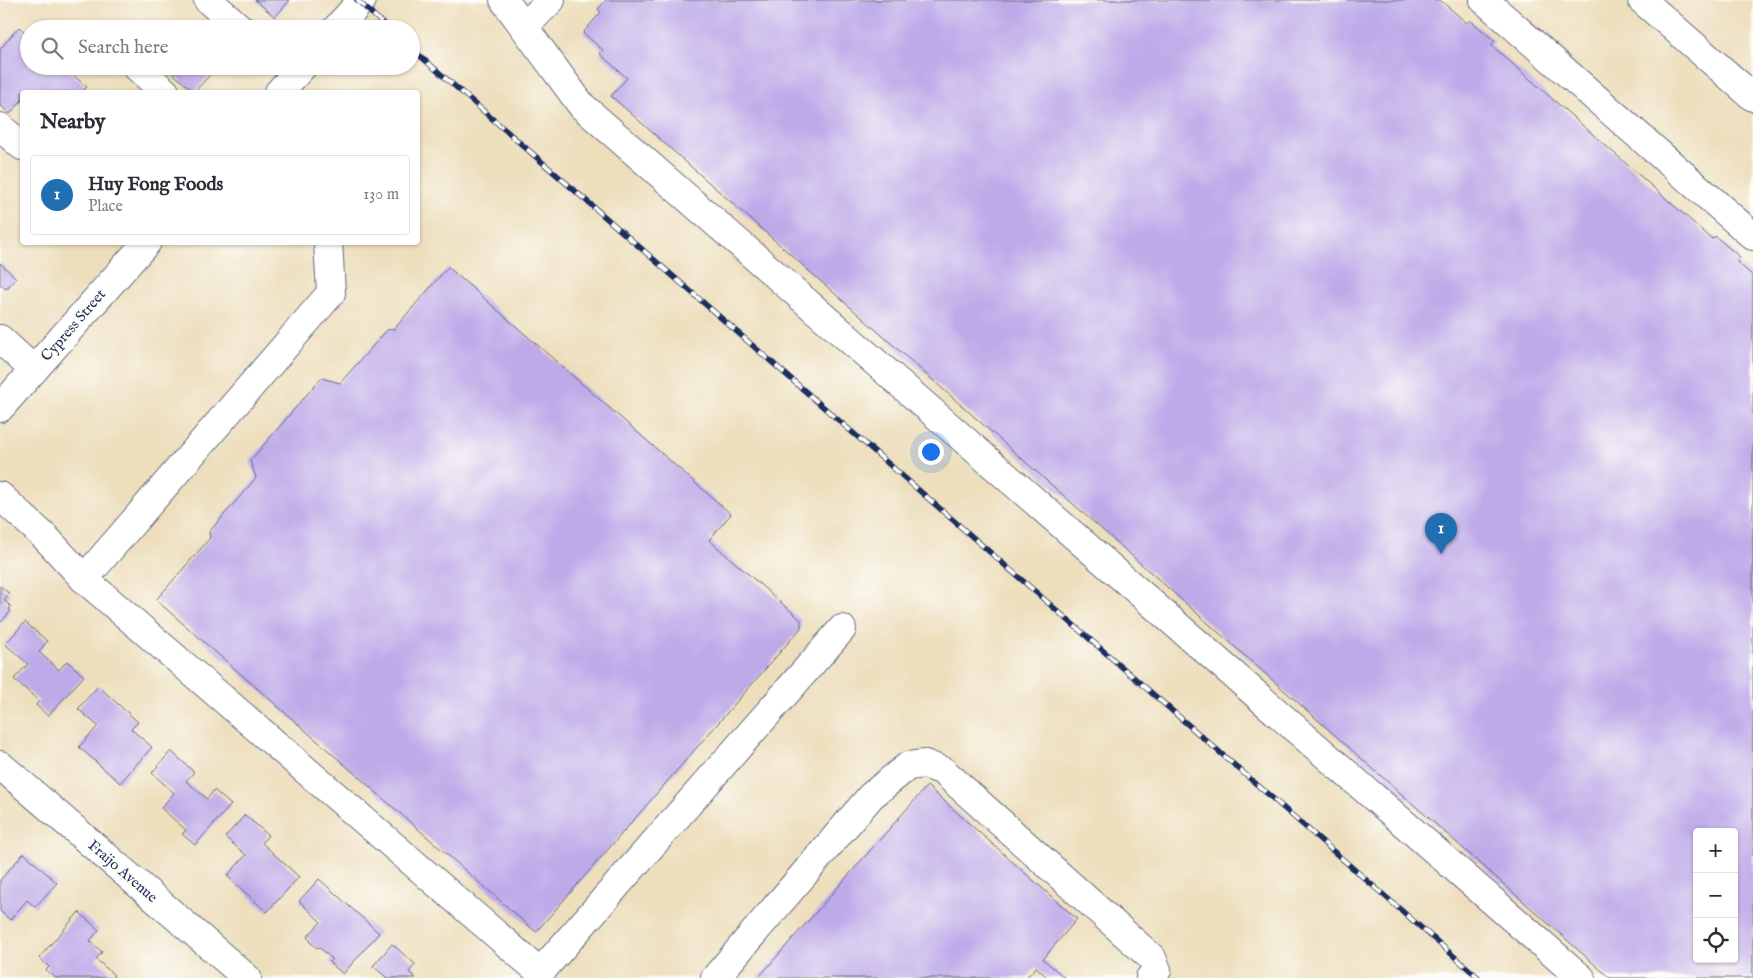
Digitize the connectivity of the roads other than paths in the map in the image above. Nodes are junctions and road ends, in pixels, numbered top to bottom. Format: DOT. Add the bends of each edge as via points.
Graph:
graph roads {
  1 [pos="208,0"];
  2 [pos="362,0"];
  3 [pos="504,0"];
  4 [pos="551,0"];
  5 [pos="1484,0"];
  6 [pos="1642,0"];
  7 [pos="231,20"];
  8 [pos="344,20"];
  9 [pos="524,27"];
  10 [pos="146,75"];
  11 [pos="163,90"];
  12 [pos="1753,97"];
  13 [pos="0,127"];
  14 [pos="20,144"];
  15 [pos="1753,236"];
  16 [pos="144,245"];
  17 [pos="328,245"];
  18 [pos="0,339"];
  19 [pos="34,370"];
  20 [pos="0,408"];
  21 [pos="0,496"];
  22 [pos="84,579"];
  23 [pos="842,629"];
  24 [pos="0,765"];
  25 [pos="247,978"];
  26 [pos="715,978"];
  27 [pos="1150,978"];
  28 [pos="1581,978"];
  1 -- 7 [label="street"];
  2 -- 8 [label="street"];
  3 -- 9 [label="street"];
  4 -- 9 [label="street"];
  5 -- 15 [label="street"];
  6 -- 12 [label="street"];
  9 -- 28 [label="street" via="582,106"];
  10 -- 11 [label="street"];
  13 -- 14 [label="street"];
  16 -- 19 [label="street, Cypress Street"];
  17 -- 22 [label="street" via="331,293"];
  18 -- 19 [label="street"];
  19 -- 20 [label="street, Cypress Street"];
  21 -- 22 [label="street"];
  22 -- 23 [label="street" via="534,967 541,969"];
  24 -- 25 [label="street, Fraijo Avenue"];
  26 -- 27 [label="street" via="871,796 908,766 925,764 943,771 1152,958 1157,970"];
}
